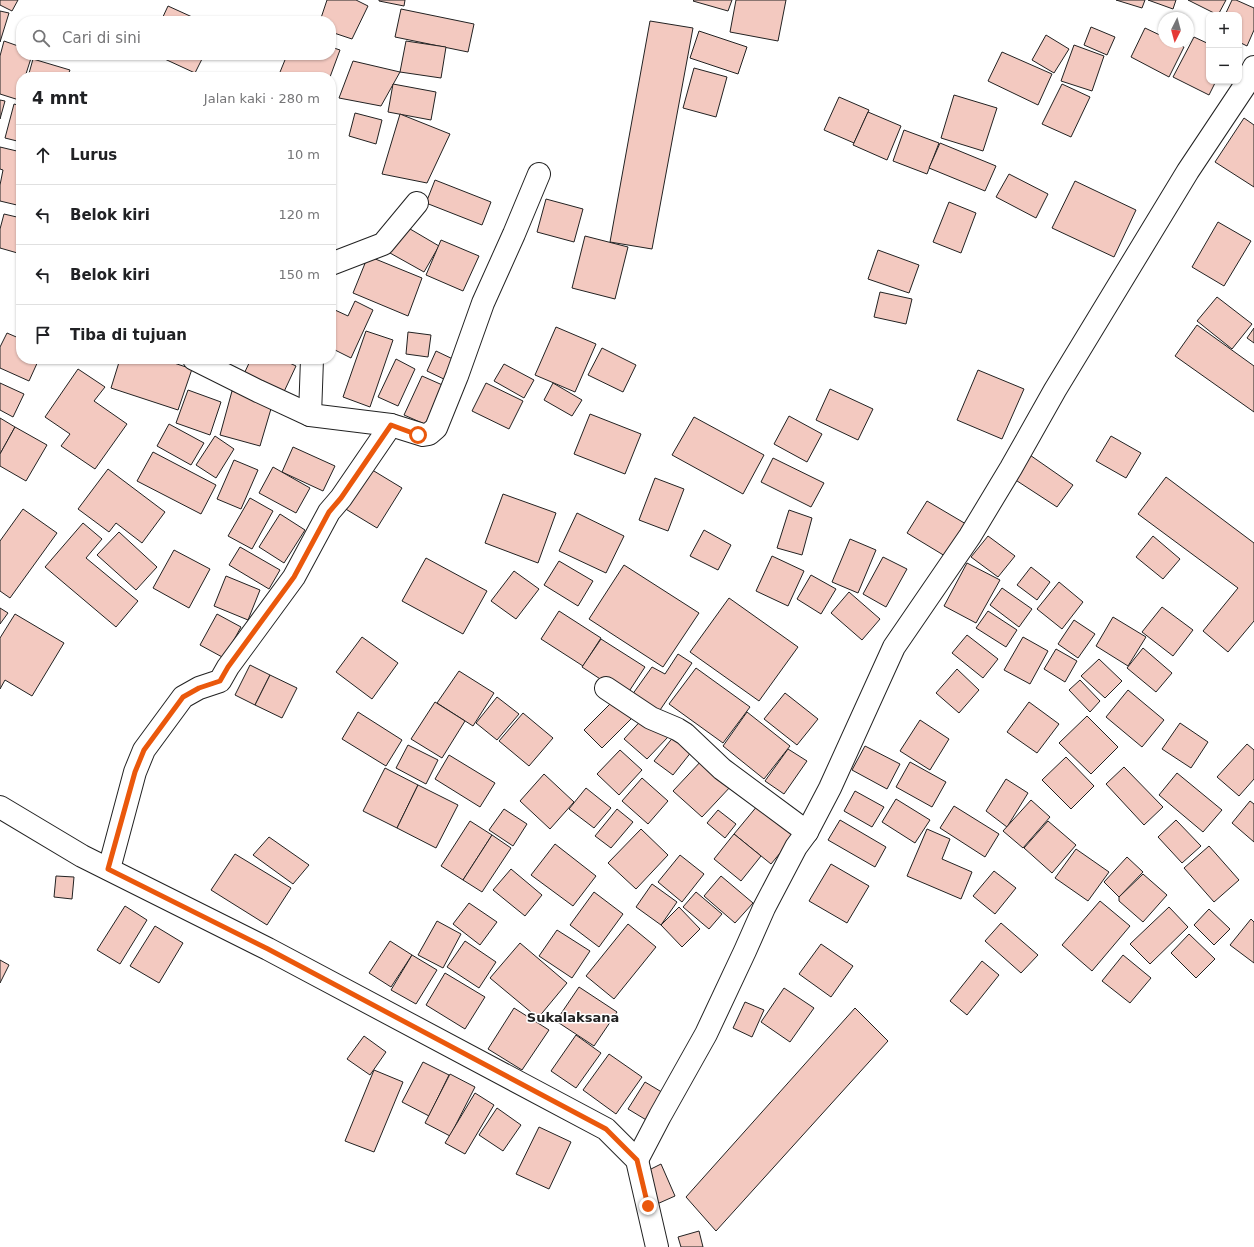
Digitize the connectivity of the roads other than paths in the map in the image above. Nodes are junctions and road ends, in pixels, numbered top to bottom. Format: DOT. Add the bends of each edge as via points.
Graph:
graph roads {
  1 [pos="1254,67"];
  2 [pos="539,174"];
  3 [pos="417,203"];
  4 [pos="336,262"];
  5 [pos="204,364"];
  6 [pos="312,364"];
  7 [pos="310,415"];
  8 [pos="391,425"];
  9 [pos="606,688"];
  10 [pos="0,807"];
  11 [pos="807,832"];
  12 [pos="108,869"];
  13 [pos="637,1160"];
  14 [pos="657,1247"];
  1 -- 11 [label="street" via="1055,390 970,536 894,647 830,788"];
  2 -- 8 [label="street" via="482,303 436,428 429,434 418,435"];
  3 -- 4 [label="street" via="383,244"];
  5 -- 7 [label="street"];
  6 -- 7 [label="street"];
  7 -- 8 [label="street"];
  8 -- 12 [label="street" via="329,512 294,577 220,681 183,697 144,750 135,772"];
  9 -- 11 [label="street" via="651,718 685,734 722,769"];
  10 -- 12 [label="street"];
  11 -- 13 [label="street" via="796,847 764,908 706,1034"];
  12 -- 13 [label="street" via="268,949 606,1129"];
  13 -- 14 [label="street"];
}
